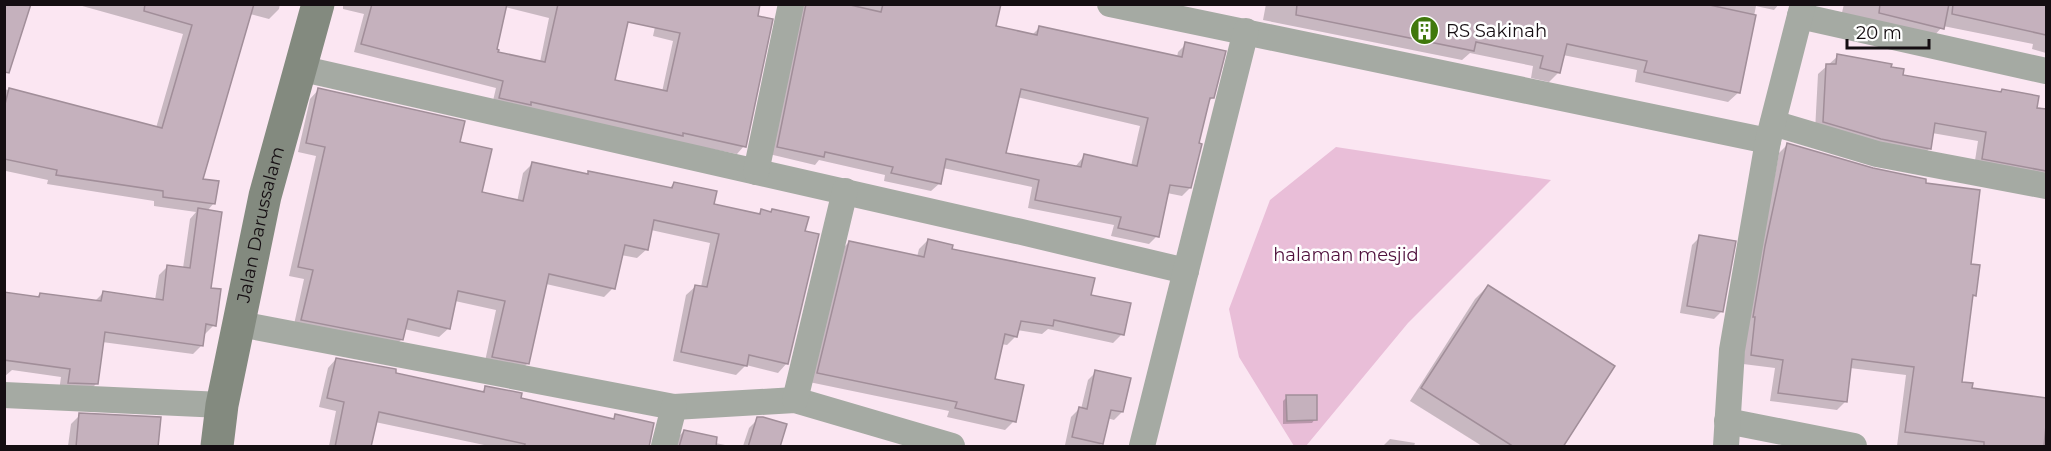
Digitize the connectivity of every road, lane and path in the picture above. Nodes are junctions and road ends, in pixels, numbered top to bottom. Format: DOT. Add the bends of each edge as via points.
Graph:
graph roads {
  1 [pos="318,4"];
  2 [pos="790,4"];
  3 [pos="1110,4"];
  4 [pos="1164,10"];
  5 [pos="1801,10"];
  6 [pos="1246,31"];
  7 [pos="299,68"];
  8 [pos="2046,71"];
  9 [pos="1770,132"];
  10 [pos="756,172"];
  11 [pos="2046,186"];
  12 [pos="844,191"];
  13 [pos="1186,271"];
  14 [pos="240,324"];
  15 [pos="4,395"];
  16 [pos="795,400"];
  17 [pos="222,405"];
  18 [pos="674,407"];
  19 [pos="1727,421"];
  20 [pos="902,440"];
  21 [pos="217,447"];
  22 [pos="664,447"];
  23 [pos="952,447"];
  24 [pos="1142,447"];
  25 [pos="1726,447"];
  26 [pos="1854,447"];
  1 -- 7 [label="street, Jalan Darussalam"];
  2 -- 10 [label="street"];
  3 -- 4 [label="street"];
  4 -- 6 [label="street"];
  5 -- 8 [label="street"];
  5 -- 9 [label="street"];
  6 -- 9 [label="street"];
  6 -- 13 [label="street"];
  7 -- 10 [label="street"];
  7 -- 14 [label="street, Jalan Darussalam" via="265,196"];
  9 -- 11 [label="street"];
  9 -- 19 [label="street" via="1732,350"];
  10 -- 12 [label="street"];
  12 -- 13 [label="street"];
  12 -- 16 [label="street"];
  13 -- 24 [label="street"];
  14 -- 17 [label="street, Jalan Darussalam"];
  14 -- 18 [label="street"];
  15 -- 17 [label="street"];
  16 -- 18 [label="street"];
  16 -- 20 [label="street"];
  17 -- 21 [label="street, Jalan Darussalam"];
  18 -- 22 [label="street"];
  19 -- 25 [label="street"];
  19 -- 26 [label="street"];
  20 -- 23 [label="street"];
}
